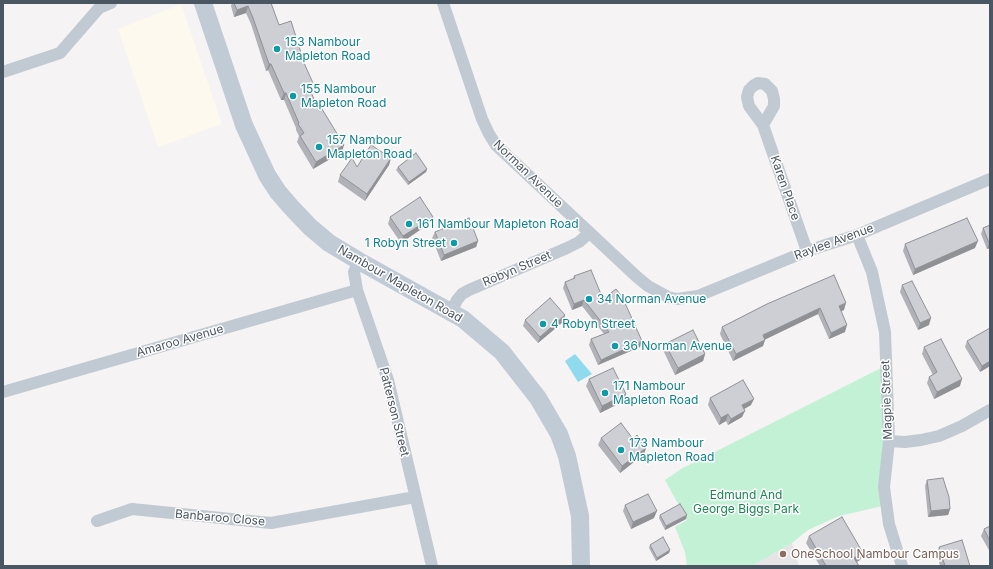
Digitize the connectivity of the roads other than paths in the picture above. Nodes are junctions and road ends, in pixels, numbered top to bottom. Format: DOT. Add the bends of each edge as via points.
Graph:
graph roads {
  1 [pos="111,3"];
  2 [pos="203,3"];
  3 [pos="443,3"];
  4 [pos="3,72"];
  5 [pos="763,125"];
  6 [pos="990,179"];
  7 [pos="589,233"];
  8 [pos="857,235"];
  9 [pos="807,251"];
  10 [pos="359,261"];
  11 [pos="357,290"];
  12 [pos="677,299"];
  13 [pos="452,312"];
  14 [pos="3,392"];
  15 [pos="990,410"];
  16 [pos="889,441"];
  17 [pos="416,497"];
  18 [pos="97,521"];
  19 [pos="432,566"];
  20 [pos="581,566"];
  21 [pos="902,566"];
  1 -- 4 [label="street" via="99,8 60,53"];
  2 -- 10 [label="main road, Nambour Mapleton Road" via="244,125 267,175 278,192 310,227 329,243"];
  3 -- 7 [label="street, Norman Avenue" via="489,134 496,145"];
  5 -- 9 [label="street, Karen Place"];
  6 -- 8 [label="street, Raylee Avenue"];
  7 -- 12 [label="street, Norman Avenue" via="648,286"];
  7 -- 13 [label="street, Robyn Street" via="567,248 462,294"];
  8 -- 9 [label="street, Raylee Avenue"];
  8 -- 16 [label="street, Magpie Street" via="872,272 885,332"];
  9 -- 12 [label="street, Raylee Avenue" via="698,296"];
  10 -- 11 [label="street, Patterson Street" via="354,272"];
  10 -- 13 [label="main road, Nambour Mapleton Road"];
  11 -- 14 [label="street, Amaroo Avenue"];
  11 -- 17 [label="street, Patterson Street" via="388,380"];
  13 -- 20 [label="main road, Nambour Mapleton Road" via="502,352 538,398 559,434 580,516"];
  15 -- 16 [label="street" via="939,436 905,442"];
  16 -- 21 [label="street, Magpie Street" via="884,487 889,524"];
  17 -- 18 [label="street, Banbaroo Close" via="272,523 132,509"];
  17 -- 19 [label="street, Patterson Street"];
}
